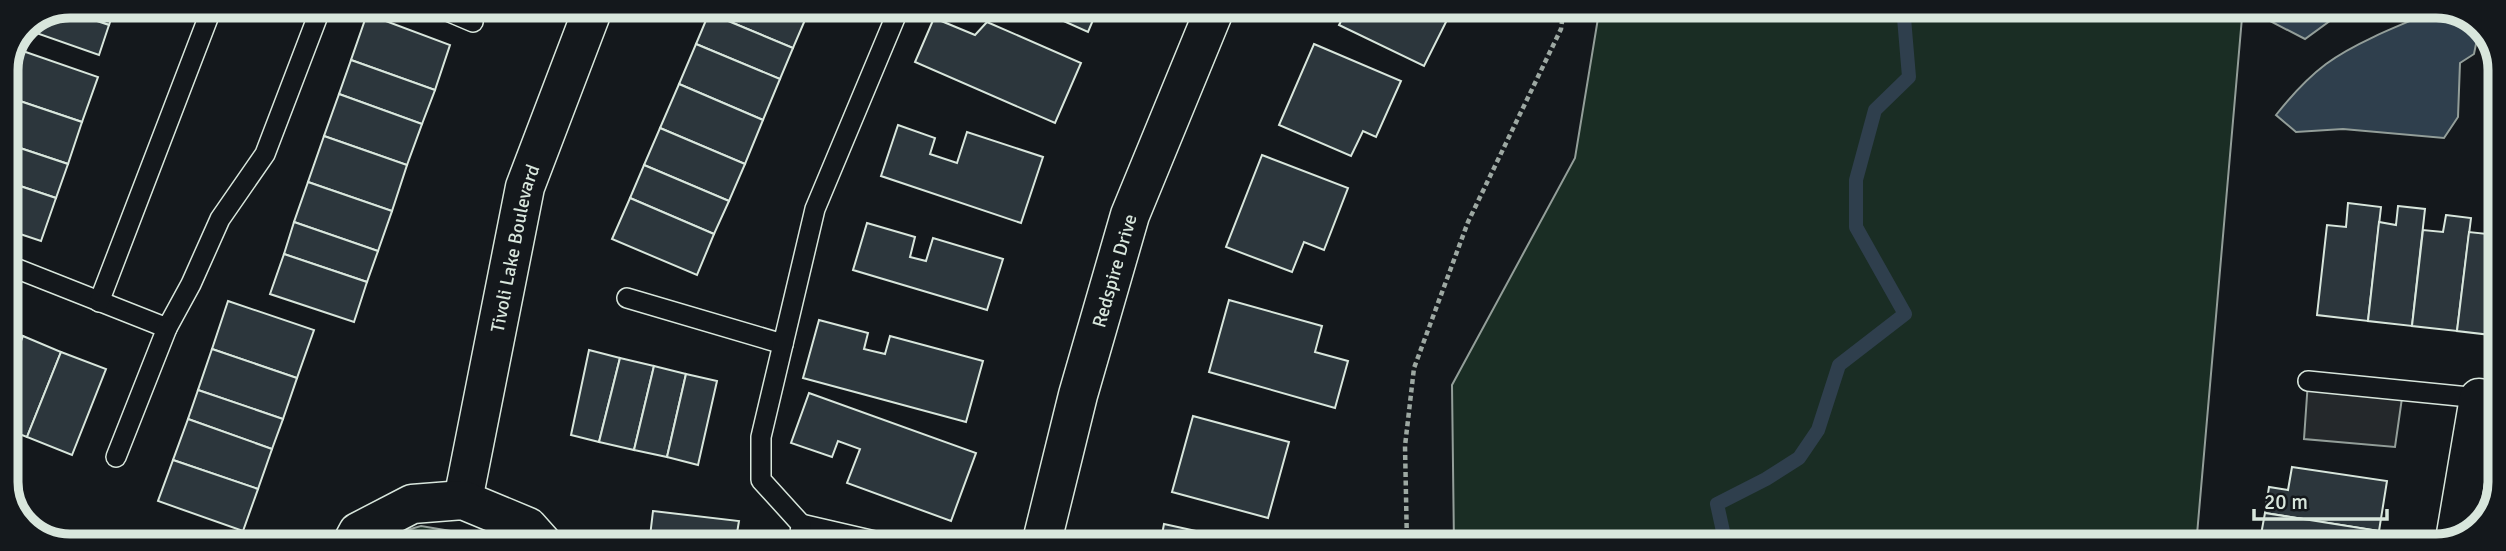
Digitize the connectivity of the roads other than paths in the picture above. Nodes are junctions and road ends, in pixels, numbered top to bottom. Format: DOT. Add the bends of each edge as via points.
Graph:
graph roads {
  1 [pos="208,17"];
  2 [pos="317,17"];
  3 [pos="461,17"];
  4 [pos="590,17"];
  5 [pos="895,17"];
  6 [pos="1211,17"];
  7 [pos="473,22"];
  8 [pos="17,269"];
  9 [pos="627,298"];
  10 [pos="99,302"];
  11 [pos="167,328"];
  12 [pos="783,344"];
  13 [pos="2308,381"];
  14 [pos="2488,399"];
  15 [pos="2488,407"];
  16 [pos="116,457"];
  17 [pos="463,500"];
  18 [pos="802,524"];
  19 [pos="2458,529"];
  20 [pos="357,534"];
  21 [pos="534,534"];
  22 [pos="801,534"];
  23 [pos="844,534"];
  24 [pos="1044,534"];
  1 -- 10 [label="lane"];
  2 -- 11 [label="lane" via="265,155 220,219"];
  3 -- 7 [label="lane"];
  4 -- 17 [label="street, Tivoli Lake Boulevard" via="524,187"];
  5 -- 12 [label="lane" via="815,209"];
  6 -- 24 [label="street, Redspire Drive" via="1130,215"];
  8 -- 10 [label="lane"];
  9 -- 12 [label="lane"];
  10 -- 11 [label="lane"];
  11 -- 16 [label="lane"];
  12 -- 18 [label="lane" via="761,436 761,480"];
  13 -- 14 [label="lane"];
  15 -- 19 [label="street"];
  17 -- 20 [label="street" via="412,504"];
  17 -- 21 [label="street" via="528,527"];
  18 -- 22 [label="lane"];
  18 -- 23 [label="lane"];
}
